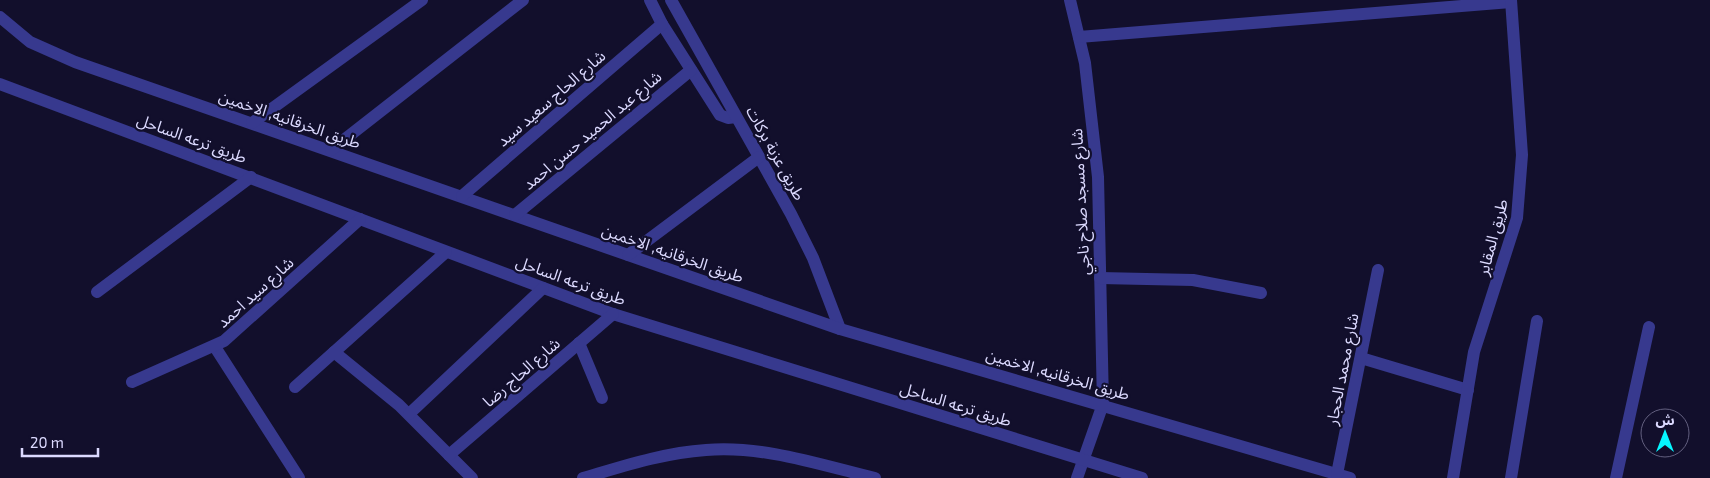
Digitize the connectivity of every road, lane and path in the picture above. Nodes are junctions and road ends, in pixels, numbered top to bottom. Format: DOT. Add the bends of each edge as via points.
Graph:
graph roads {
  1 [pos="422,0"];
  2 [pos="523,0"];
  3 [pos="650,0"];
  4 [pos="672,0"];
  5 [pos="1070,0"];
  6 [pos="1511,1"];
  7 [pos="0,17"];
  8 [pos="662,24"];
  9 [pos="1079,37"];
  10 [pos="691,70"];
  11 [pos="0,84"];
  12 [pos="736,117"];
  13 [pos="252,123"];
  14 [pos="331,150"];
  15 [pos="759,157"];
  16 [pos="251,177"];
  17 [pos="462,196"];
  18 [pos="515,215"];
  19 [pos="360,219"];
  20 [pos="446,252"];
  21 [pos="628,254"];
  22 [pos="1378,270"];
  23 [pos="1100,278"];
  24 [pos="543,288"];
  25 [pos="97,292"];
  26 [pos="1261,293"];
  27 [pos="613,314"];
  28 [pos="1537,321"];
  29 [pos="1649,327"];
  30 [pos="840,328"];
  31 [pos="579,343"];
  32 [pos="215,347"];
  33 [pos="334,352"];
  34 [pos="1361,358"];
  35 [pos="132,382"];
  36 [pos="294,387"];
  37 [pos="1468,390"];
  38 [pos="602,398"];
  39 [pos="1102,404"];
  40 [pos="409,414"];
  41 [pos="449,455"];
  42 [pos="1083,461"];
  43 [pos="1337,474"];
  44 [pos="299,478"];
  45 [pos="472,478"];
  46 [pos="583,478"];
  47 [pos="875,478"];
  48 [pos="1077,478"];
  49 [pos="1142,478"];
  50 [pos="1350,478"];
  51 [pos="1453,478"];
  52 [pos="1511,478"];
  53 [pos="1616,478"];
  1 -- 13 [label="street"];
  2 -- 14 [label="street"];
  3 -- 8 [label="street"];
  4 -- 12 [label="street, طريق عزبة بركات"];
  5 -- 9 [label="street, شارع مسجد صلاح ناجي"];
  6 -- 9 [label="street"];
  6 -- 37 [label="street, طريق المقابر" via="1522,156 1521,187 1517,218 1474,352"];
  7 -- 13 [label="street, طريق الخرقانيه, الاخمين" via="30,42 75,62"];
  8 -- 10 [label="street"];
  8 -- 17 [label="street, شارع الحاج سعيد سيد"];
  9 -- 23 [label="street, شارع مسجد صلاح ناجي" via="1098,177"];
  10 -- 12 [label="street" via="720,115"];
  10 -- 18 [label="street, شارع عبد الحميد حسن احمد"];
  11 -- 16 [label="street, طريق ترعه الساحل"];
  12 -- 15 [label="street, طريق عزبة بركات"];
  13 -- 14 [label="street, طريق الخرقانيه, الاخمين"];
  14 -- 17 [label="street, طريق الخرقانيه, الاخمين"];
  15 -- 21 [label="street"];
  15 -- 30 [label="street, طريق عزبة بركات" via="813,258"];
  16 -- 19 [label="street, طريق ترعه الساحل"];
  16 -- 25 [label="street"];
  17 -- 18 [label="street, طريق الخرقانيه, الاخمين"];
  18 -- 21 [label="street, طريق الخرقانيه, الاخمين"];
  19 -- 20 [label="street, طريق ترعه الساحل"];
  19 -- 32 [label="street, شارع سيد احمد" via="236,332"];
  20 -- 24 [label="street, طريق ترعه الساحل"];
  20 -- 33 [label="street"];
  21 -- 30 [label="street, طريق الخرقانيه, الاخمين"];
  22 -- 34 [label="street, شارع محمد الحجار"];
  23 -- 26 [label="street" via="1193,280"];
  23 -- 39 [label="street, شارع مسجد صلاح ناجي"];
  24 -- 27 [label="street, طريق ترعه الساحل"];
  24 -- 40 [label="street"];
  27 -- 31 [label="street, شارع الحاج رضا"];
  27 -- 42 [label="street, طريق ترعه الساحل"];
  28 -- 52 [label="street"];
  29 -- 53 [label="street"];
  30 -- 39 [label="street, طريق الخرقانيه, الاخمين"];
  31 -- 38 [label="street"];
  31 -- 41 [label="street, شارع الحاج رضا"];
  32 -- 35 [label="street, شارع سيد احمد"];
  32 -- 44 [label="street"];
  33 -- 36 [label="street"];
  33 -- 40 [label="street"];
  34 -- 37 [label="street"];
  34 -- 43 [label="street, شارع محمد الحجار"];
  37 -- 51 [label="street, طريق المقابر"];
  39 -- 42 [label="street, شارع مسجد صلاح ناجي"];
  39 -- 43 [label="street, طريق الخرقانيه, الاخمين"];
  40 -- 41 [label="street"];
  41 -- 45 [label="street"];
  42 -- 48 [label="street, شارع مسجد صلاح ناجي"];
  42 -- 49 [label="street, طريق ترعه الساحل"];
  43 -- 50 [label="street, طريق الخرقانيه, الاخمين"];
  46 -- 47 [label="street" via="660,456 708,450 756,452"];
}
